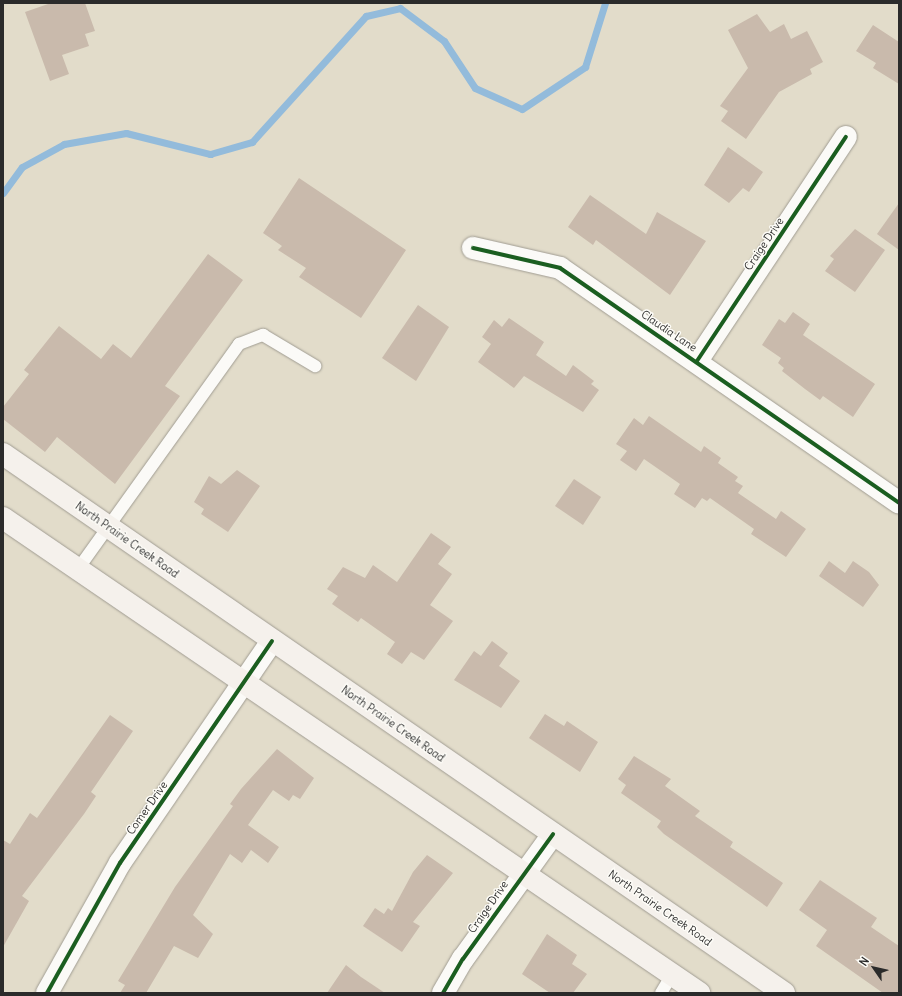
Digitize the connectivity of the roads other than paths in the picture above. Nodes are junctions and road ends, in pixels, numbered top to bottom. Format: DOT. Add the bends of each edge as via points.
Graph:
graph roads {
  1 [pos="846,137"];
  2 [pos="473,248"];
  3 [pos="697,361"];
  4 [pos="316,366"];
  5 [pos="3,454"];
  6 [pos="899,503"];
  7 [pos="3,518"];
  8 [pos="108,527"];
  9 [pos="78,569"];
  10 [pos="272,641"];
  11 [pos="245,683"];
  12 [pos="553,834"];
  13 [pos="523,873"];
  14 [pos="672,975"];
  15 [pos="47,993"];
  16 [pos="443,993"];
  17 [pos="661,993"];
  18 [pos="699,993"];
  19 [pos="784,993"];
  1 -- 3 [label="street, Craige Drive"];
  2 -- 3 [label="street, Claudia Lane" via="560,268"];
  3 -- 6 [label="street, Claudia Lane"];
  4 -- 8 [label="lane" via="263,335 239,344"];
  5 -- 8 [label="main road, North Prairie Creek Road"];
  7 -- 9 [label="main road"];
  8 -- 9 [label="lane"];
  8 -- 10 [label="main road, North Prairie Creek Road"];
  9 -- 11 [label="main road"];
  10 -- 11 [label="street, Comer Drive"];
  10 -- 12 [label="main road, North Prairie Creek Road"];
  11 -- 13 [label="main road"];
  11 -- 15 [label="street, Comer Drive" via="120,863"];
  12 -- 13 [label="street, Craige Drive"];
  12 -- 19 [label="main road, North Prairie Creek Road"];
  13 -- 14 [label="main road"];
  13 -- 16 [label="street, Craige Drive"];
  14 -- 17 [label="lane"];
  14 -- 18 [label="main road"];
}
